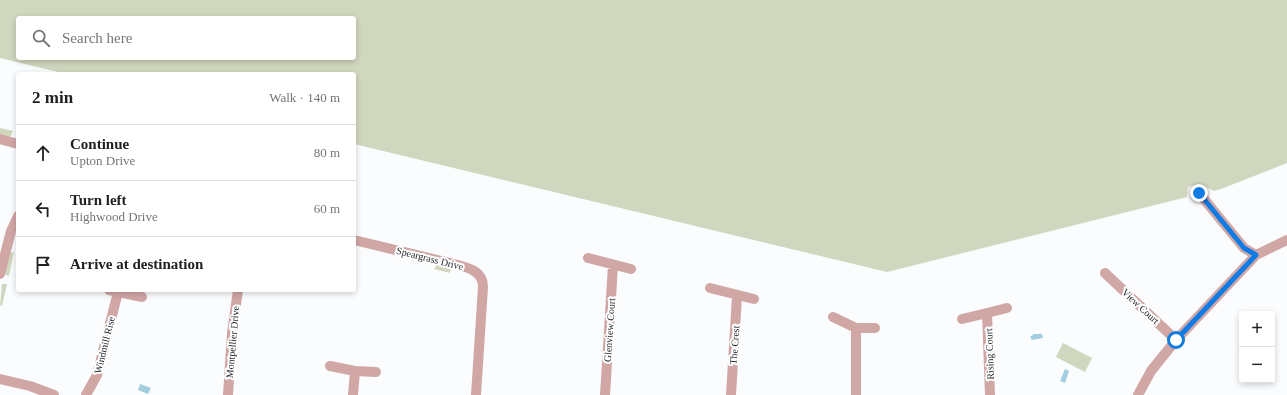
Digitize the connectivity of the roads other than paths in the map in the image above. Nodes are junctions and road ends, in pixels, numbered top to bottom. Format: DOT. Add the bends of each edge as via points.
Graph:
graph roads {
  1 [pos="0,140"];
  2 [pos="16,144"];
  3 [pos="1199,193"];
  4 [pos="16,220"];
  5 [pos="356,240"];
  6 [pos="1287,240"];
  7 [pos="1256,255"];
  8 [pos="588,258"];
  9 [pos="613,265"];
  10 [pos="631,269"];
  11 [pos="1105,273"];
  12 [pos="0,274"];
  13 [pos="710,288"];
  14 [pos="113,292"];
  15 [pos="118,292"];
  16 [pos="238,292"];
  17 [pos="737,296"];
  18 [pos="142,297"];
  19 [pos="754,299"];
  20 [pos="1007,308"];
  21 [pos="987,313"];
  22 [pos="833,317"];
  23 [pos="962,319"];
  24 [pos="856,328"];
  25 [pos="875,328"];
  26 [pos="1176,340"];
  27 [pos="330,366"];
  28 [pos="355,371"];
  29 [pos="376,372"];
  30 [pos="0,379"];
  31 [pos="54,395"];
  32 [pos="86,395"];
  33 [pos="228,395"];
  34 [pos="353,395"];
  35 [pos="476,395"];
  36 [pos="605,395"];
  37 [pos="731,395"];
  38 [pos="856,395"];
  39 [pos="990,395"];
  40 [pos="1138,395"];
  1 -- 2 [label="street"];
  3 -- 7 [label="street" via="1244,248"];
  4 -- 12 [label="street"];
  5 -- 35 [label="street, Speargrass Drive" via="458,265 479,274 483,287"];
  6 -- 7 [label="street"];
  7 -- 26 [label="street"];
  8 -- 9 [label="street"];
  9 -- 10 [label="street"];
  9 -- 36 [label="street, Glenview Court"];
  11 -- 26 [label="street, View Court"];
  13 -- 17 [label="street"];
  14 -- 32 [label="street, Windmill Rise" via="97,375"];
  15 -- 18 [label="street, Windmill Rise"];
  16 -- 33 [label="street, Montpellier Drive"];
  17 -- 19 [label="street"];
  17 -- 37 [label="street, The Crest"];
  20 -- 21 [label="street, Rising Court"];
  21 -- 23 [label="street, Rising Court"];
  21 -- 39 [label="street, Rising Court"];
  22 -- 24 [label="street"];
  24 -- 25 [label="street"];
  24 -- 38 [label="street"];
  26 -- 40 [label="street" via="1150,371"];
  27 -- 28 [label="street"];
  28 -- 29 [label="street"];
  28 -- 34 [label="street"];
  30 -- 31 [label="street"];
}
